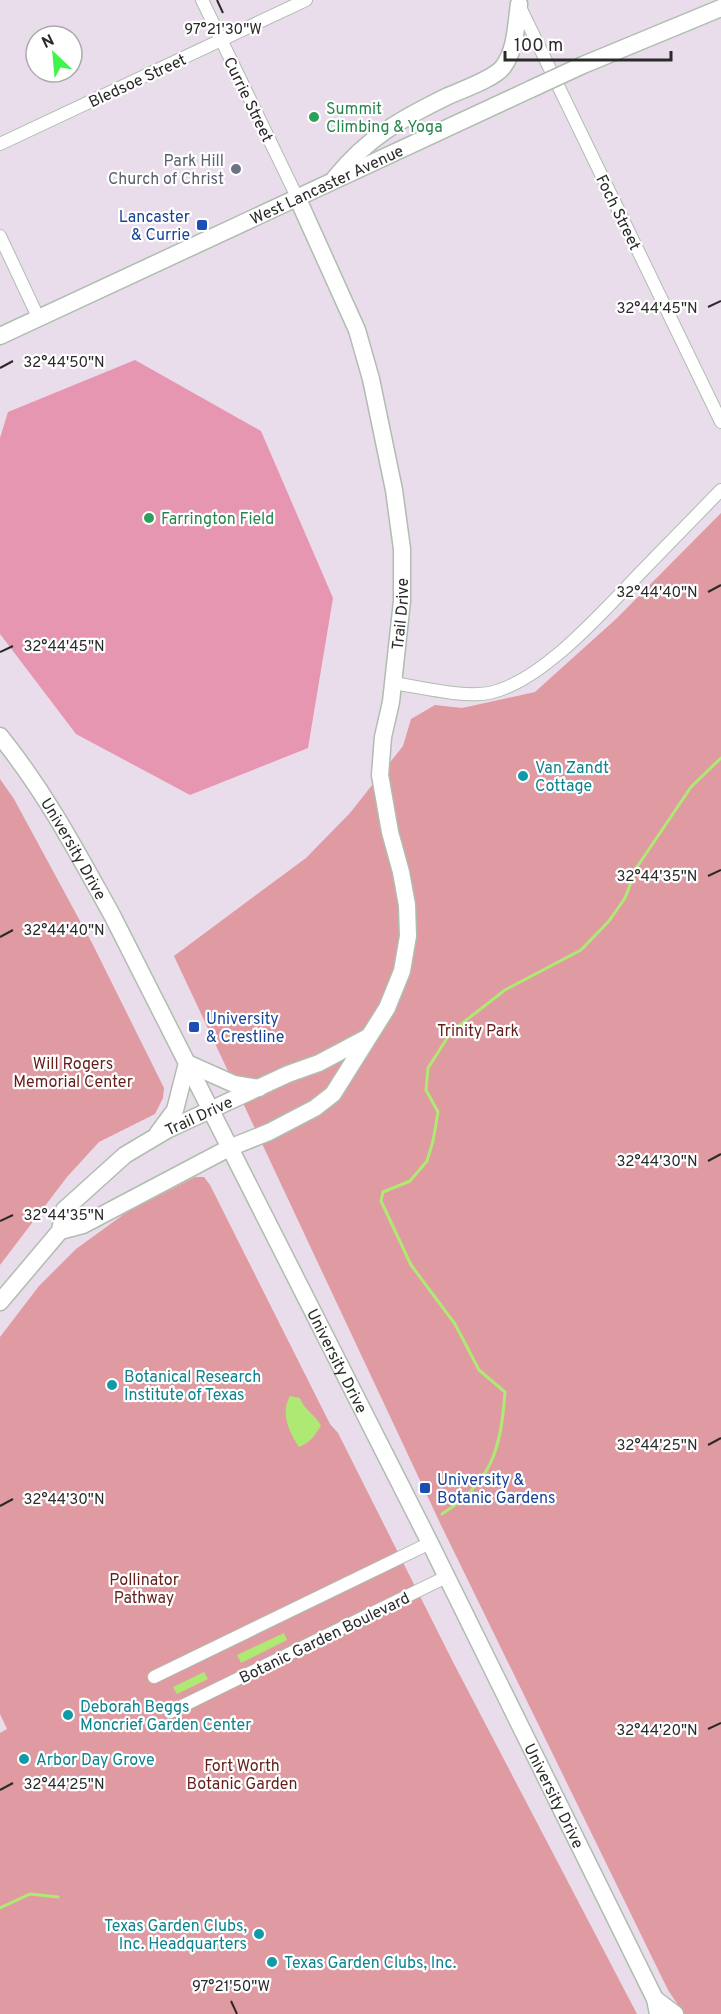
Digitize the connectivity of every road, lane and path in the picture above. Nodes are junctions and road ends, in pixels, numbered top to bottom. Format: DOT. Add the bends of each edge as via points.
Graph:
graph roads {
  1 [pos="202,0"];
  2 [pos="306,0"];
  3 [pos="518,2"];
  4 [pos="721,8"];
  5 [pos="221,40"];
  6 [pos="0,144"];
  7 [pos="333,181"];
  8 [pos="297,197"];
  9 [pos="0,236"];
  10 [pos="38,317"];
  11 [pos="0,336"];
  12 [pos="721,422"];
  13 [pos="721,490"];
  14 [pos="393,684"];
  15 [pos="0,736"];
  16 [pos="370,1036"];
  17 [pos="187,1062"];
  18 [pos="259,1088"];
  19 [pos="210,1111"];
  20 [pos="156,1136"];
  21 [pos="229,1149"];
  22 [pos="60,1231"];
  23 [pos="0,1302"];
  24 [pos="430,1543"];
  25 [pos="446,1577"];
  26 [pos="154,1677"];
  27 [pos="170,1712"];
  28 [pos="656,2006"];
  29 [pos="675,2014"];
  1 -- 5 [label="street, Currie Street"];
  2 -- 5 [label="street, Bledsoe Street"];
  3 -- 7 [label="main road" via="513,45 503,67 387,129 352,157"];
  3 -- 12 [label="street, Foch Street"];
  4 -- 7 [label="main road, West Lancaster Avenue, bridge" via="582,65"];
  5 -- 6 [label="street, Bledsoe Street"];
  5 -- 8 [label="street, Currie Street"];
  7 -- 8 [label="main road, West Lancaster Avenue"];
  8 -- 10 [label="main road, West Lancaster Avenue"];
  8 -- 14 [label="main road, Trail Drive" via="357,330 394,490 402,549 402,601"];
  9 -- 10 [label="street"];
  10 -- 11 [label="main road, West Lancaster Avenue"];
  13 -- 14 [label="street" via="579,634 522,681 485,694"];
  14 -- 16 [label="main road, Trail Drive" via="380,775 407,905 408,936 402,971"];
  15 -- 17 [label="main road, University Drive" via="59,819"];
  16 -- 18 [label="main road, Trail Drive" via="344,1052"];
  16 -- 21 [label="main road, Trail Drive" via="333,1094 315,1108"];
  17 -- 18 [label="main road" via="234,1084"];
  17 -- 19 [label="main road, University Drive"];
  17 -- 20 [label="main road" via="175,1110"];
  18 -- 19 [label="main road, Trail Drive"];
  19 -- 20 [label="main road, Trail Drive"];
  19 -- 21 [label="main road, University Drive"];
  20 -- 22 [label="main road, Trail Drive" via="125,1155 64,1210"];
  21 -- 22 [label="main road, Trail Drive" via="83,1226"];
  21 -- 24 [label="main road, University Drive"];
  22 -- 23 [label="main road, Trail Drive"];
  24 -- 25 [label="main road, University Drive"];
  24 -- 26 [label="street"];
  25 -- 27 [label="street, Botanic Garden Boulevard"];
  25 -- 28 [label="main road, University Drive"];
  28 -- 29 [label="main road, University Drive"];
}
